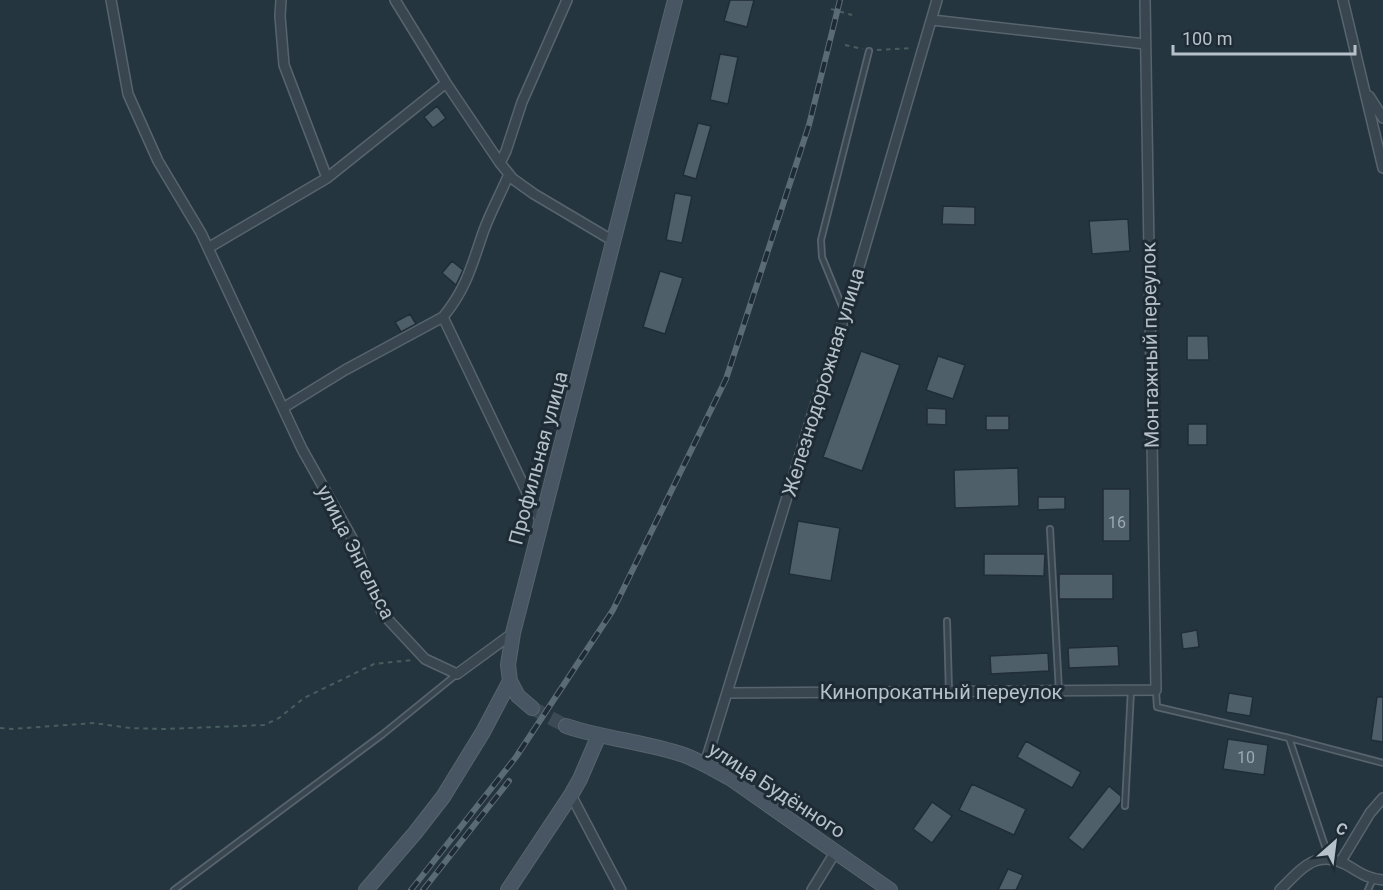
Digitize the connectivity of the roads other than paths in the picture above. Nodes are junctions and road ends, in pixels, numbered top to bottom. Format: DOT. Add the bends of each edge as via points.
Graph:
graph roads {
  1 [pos="111,0"];
  2 [pos="281,0"];
  3 [pos="395,0"];
  4 [pos="567,0"];
  5 [pos="675,0"];
  6 [pos="937,0"];
  7 [pos="1145,0"];
  8 [pos="1343,0"];
  9 [pos="932,20"];
  10 [pos="1145,44"];
  11 [pos="869,51"];
  12 [pos="447,83"];
  13 [pos="1365,88"];
  14 [pos="1383,118"];
  15 [pos="500,163"];
  16 [pos="1383,168"];
  17 [pos="509,174"];
  18 [pos="327,178"];
  19 [pos="615,242"];
  20 [pos="208,248"];
  21 [pos="845,315"];
  22 [pos="443,317"];
  23 [pos="283,408"];
  24 [pos="541,522"];
  25 [pos="1050,529"];
  26 [pos="947,621"];
  27 [pos="513,633"];
  28 [pos="457,674"];
  29 [pos="510,681"];
  30 [pos="1131,690"];
  31 [pos="1156,690"];
  32 [pos="1059,691"];
  33 [pos="949,692"];
  34 [pos="727,693"];
  35 [pos="532,708"];
  36 [pos="567,726"];
  37 [pos="599,735"];
  38 [pos="1289,738"];
  39 [pos="1383,763"];
  40 [pos="705,764"];
  41 [pos="571,795"];
  42 [pos="1383,798"];
  43 [pos="1125,806"];
  44 [pos="836,851"];
  45 [pos="1329,858"];
  46 [pos="1341,861"];
  47 [pos="1378,880"];
  48 [pos="174,890"];
  49 [pos="366,890"];
  50 [pos="508,890"];
  51 [pos="621,890"];
  52 [pos="812,890"];
  53 [pos="890,890"];
  54 [pos="1280,890"];
  55 [pos="1368,890"];
  1 -- 20 [label="street, улица Энгельса" via="128,94 158,161"];
  2 -- 18 [label="street" via="284,66"];
  3 -- 12 [label="street"];
  4 -- 15 [label="street"];
  5 -- 19 [label="main road, Профильная улица"];
  6 -- 9 [label="street, Железнодорожная улица"];
  7 -- 10 [label="street, Монтажный переулок"];
  8 -- 13 [label="street"];
  9 -- 10 [label="street"];
  9 -- 21 [label="street, Железнодорожная улица"];
  10 -- 31 [label="street, Монтажный переулок"];
  11 -- 21 [label="lane" via="821,240 822,256"];
  12 -- 15 [label="street"];
  12 -- 18 [label="street"];
  13 -- 14 [label="street"];
  13 -- 16 [label="street"];
  15 -- 17 [label="street"];
  17 -- 19 [label="street" via="534,194"];
  17 -- 22 [label="street" via="485,227 471,271"];
  18 -- 20 [label="street"];
  19 -- 24 [label="main road, Профильная улица"];
  20 -- 23 [label="street, улица Энгельса"];
  21 -- 34 [label="street, Железнодорожная улица"];
  22 -- 23 [label="street"];
  22 -- 24 [label="street"];
  23 -- 28 [label="street, улица Энгельса" via="357,548 383,614 425,659"];
  24 -- 27 [label="main road, Профильная улица"];
  25 -- 32 [label="lane"];
  26 -- 33 [label="lane"];
  27 -- 28 [label="street"];
  27 -- 29 [label="main road, Профильная улица"];
  28 -- 48 [label="lane"];
  29 -- 35 [label="main road" via="518,696"];
  29 -- 49 [label="main road, Профильная улица" via="448,789"];
  30 -- 31 [label="street, Кинопрокатный переулок"];
  30 -- 32 [label="street, Кинопрокатный переулок"];
  30 -- 43 [label="lane"];
  31 -- 38 [label="lane" via="1157,707"];
  32 -- 33 [label="street, Кинопрокатный переулок"];
  33 -- 34 [label="street, Кинопрокатный переулок"];
  34 -- 40 [label="street, Железнодорожная улица"];
  36 -- 37 [label="main road, улица Будённого"];
  37 -- 40 [label="main road, улица Будённого" via="669,751"];
  37 -- 41 [label="main road"];
  38 -- 39 [label="lane"];
  38 -- 45 [label="lane"];
  40 -- 44 [label="main road, улица Будённого"];
  41 -- 50 [label="main road"];
  41 -- 51 [label="street"];
  42 -- 46 [label="street"];
  44 -- 52 [label="street"];
  44 -- 53 [label="main road, улица Будённого"];
  45 -- 46 [label="street"];
  45 -- 54 [label="street" via="1305,865"];
  46 -- 47 [label="street"];
  47 -- 55 [label="lane"];
}
